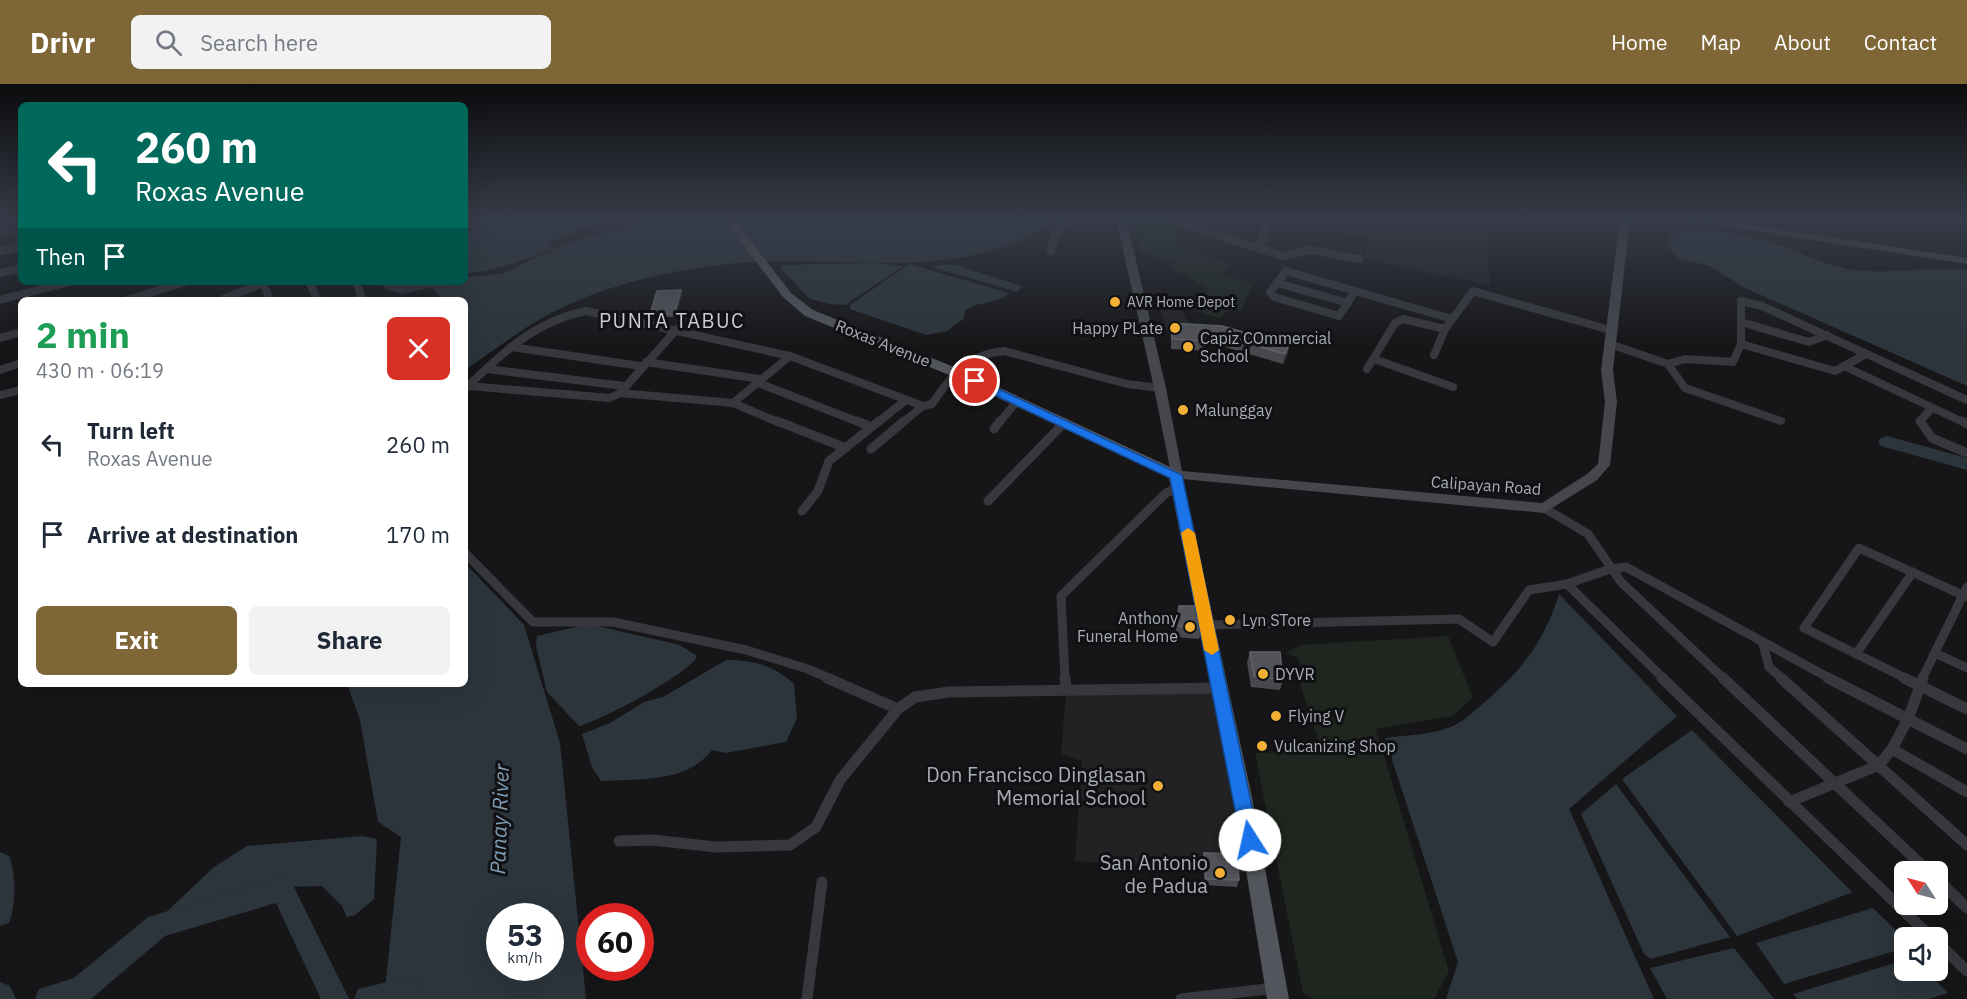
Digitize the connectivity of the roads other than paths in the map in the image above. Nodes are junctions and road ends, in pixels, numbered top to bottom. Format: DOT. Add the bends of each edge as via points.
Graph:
graph roads {
  1 [pos="761,261"];
  2 [pos="1131,261"];
  3 [pos="1619,261"];
  4 [pos="18,269"];
  5 [pos="0,273"];
  6 [pos="1277,283"];
  7 [pos="58,285"];
  8 [pos="175,285"];
  9 [pos="259,285"];
  10 [pos="1356,290"];
  11 [pos="137,297"];
  12 [pos="231,297"];
  13 [pos="0,300"];
  14 [pos="1348,303"];
  15 [pos="1452,319"];
  16 [pos="1741,322"];
  17 [pos="677,329"];
  18 [pos="1445,329"];
  19 [pos="1610,330"];
  20 [pos="18,333"];
  21 [pos="1827,335"];
  22 [pos="0,338"];
  23 [pos="1610,344"];
  24 [pos="1741,344"];
  25 [pos="511,347"];
  26 [pos="1866,354"];
  27 [pos="1434,355"];
  28 [pos="790,356"];
  29 [pos="1374,360"];
  30 [pos="18,364"];
  31 [pos="644,364"];
  32 [pos="1668,364"];
  33 [pos="1846,367"];
  34 [pos="487,369"];
  35 [pos="1367,369"];
  36 [pos="0,370"];
  37 [pos="954,372"];
  38 [pos="758,381"];
  39 [pos="468,386"];
  40 [pos="468,387"];
  41 [pos="1453,387"];
  42 [pos="1160,388"];
  43 [pos="622,389"];
  44 [pos="18,391"];
  45 [pos="0,395"];
  46 [pos="906,400"];
  47 [pos="1967,400"];
  48 [pos="1017,401"];
  49 [pos="733,403"];
  50 [pos="923,406"];
  51 [pos="1932,408"];
  52 [pos="1780,421"];
  53 [pos="1064,423"];
  54 [pos="1967,424"];
  55 [pos="871,427"];
  56 [pos="994,429"];
  57 [pos="846,448"];
  58 [pos="871,449"];
  59 [pos="1967,453"];
  60 [pos="1177,481"];
  61 [pos="988,501"];
  62 [pos="1544,508"];
  63 [pos="802,511"];
  64 [pos="468,555"];
  65 [pos="1610,568"];
  66 [pos="1913,572"];
  67 [pos="1567,584"];
  68 [pos="1966,593"];
  69 [pos="1206,625"];
  70 [pos="1763,644"];
  71 [pos="1935,653"];
  72 [pos="1856,654"];
  73 [pos="1967,668"];
  74 [pos="1919,686"];
  75 [pos="1221,688"];
  76 [pos="1066,689"];
  77 [pos="898,709"];
  78 [pos="1967,709"];
  79 [pos="1908,719"];
  80 [pos="1892,749"];
  81 [pos="1967,749"];
  82 [pos="1879,765"];
  83 [pos="1836,783"];
  84 [pos="1967,792"];
  85 [pos="1789,802"];
  86 [pos="619,841"];
  87 [pos="1967,845"];
  88 [pos="1918,861"];
  89 [pos="822,882"];
  90 [pos="1948,890"];
  91 [pos="1967,908"];
  92 [pos="1920,927"];
  93 [pos="1948,953"];
  94 [pos="1967,971"];
  95 [pos="1276,994"];
  96 [pos="807,999"];
  97 [pos="1181,999"];
  1 -- 37 [label="main road, Roxas Avenue" via="787,295 809,313"];
  2 -- 42 [label="main road"];
  3 -- 19 [label="main road, Calipayan Road"];
  4 -- 5 [label="street"];
  6 -- 10 [label="street" via="1286,271"];
  6 -- 14 [label="street"];
  6 -- 14 [label="street" via="1270,292 1274,297 1330,314 1339,316"];
  7 -- 13 [label="street"];
  8 -- 11 [label="street"];
  9 -- 12 [label="street"];
  10 -- 14 [label="street"];
  10 -- 15 [label="street"];
  15 -- 18 [label="street"];
  15 -- 19 [label="street" via="1473,291"];
  16 -- 21 [label="street" via="1809,342"];
  16 -- 21 [label="street" via="1741,300"];
  16 -- 24 [label="street"];
  17 -- 25 [label="street" via="586,311 571,313 532,330"];
  17 -- 28 [label="street"];
  17 -- 31 [label="street"];
  18 -- 27 [label="street"];
  18 -- 29 [label="street" via="1404,319 1395,323"];
  19 -- 23 [label="main road, Calipayan Road"];
  20 -- 22 [label="street"];
  21 -- 26 [label="street"];
  23 -- 32 [label="street"];
  23 -- 62 [label="main road, Calipayan Road" via="1607,370 1611,402 1604,465"];
  24 -- 32 [label="street" via="1732,363 1685,359"];
  24 -- 33 [label="street" via="1835,371"];
  25 -- 31 [label="street"];
  25 -- 34 [label="street"];
  26 -- 33 [label="street"];
  26 -- 47 [label="street"];
  28 -- 38 [label="street"];
  28 -- 46 [label="street"];
  29 -- 35 [label="street"];
  29 -- 41 [label="street"];
  30 -- 36 [label="street"];
  31 -- 38 [label="street"];
  31 -- 43 [label="street"];
  32 -- 52 [label="street" via="1685,388"];
  33 -- 51 [label="street"];
  34 -- 39 [label="street"];
  34 -- 43 [label="street"];
  37 -- 42 [label="street" via="978,354 1004,351 1127,384"];
  37 -- 48 [label="main road, Roxas Avenue"];
  37 -- 50 [label="street" via="932,404"];
  38 -- 49 [label="street"];
  38 -- 55 [label="street"];
  40 -- 43 [label="street" via="610,398"];
  42 -- 60 [label="main road"];
  43 -- 49 [label="street"];
  44 -- 45 [label="street"];
  46 -- 50 [label="street"];
  46 -- 55 [label="street"];
  48 -- 53 [label="main road, Roxas Avenue"];
  48 -- 56 [label="street"];
  49 -- 57 [label="street"];
  50 -- 58 [label="street"];
  51 -- 54 [label="street"];
  51 -- 59 [label="street" via="1920,421 1932,438"];
  53 -- 60 [label="main road, Roxas Avenue"];
  53 -- 61 [label="street"];
  55 -- 57 [label="street"];
  57 -- 63 [label="street" via="829,461 818,491"];
  60 -- 62 [label="main road, Calipayan Road"];
  60 -- 69 [label="main road"];
  60 -- 76 [label="street" via="1061,596"];
  62 -- 65 [label="street" via="1588,534"];
  64 -- 77 [label="street" via="533,622 613,622 746,650 808,669"];
  65 -- 67 [label="street"];
  65 -- 70 [label="street" via="1626,567"];
  65 -- 83 [label="street"];
  66 -- 68 [label="street"];
  66 -- 72 [label="street"];
  66 -- 72 [label="street" via="1859,548 1804,628"];
  67 -- 69 [label="street" via="1529,590 1493,642 1459,619"];
  67 -- 85 [label="street"];
  68 -- 71 [label="street"];
  69 -- 75 [label="main road"];
  70 -- 79 [label="street"];
  70 -- 82 [label="street" via="1769,667"];
  71 -- 73 [label="street"];
  71 -- 74 [label="street"];
  72 -- 74 [label="street"];
  74 -- 78 [label="street"];
  74 -- 79 [label="street"];
  75 -- 76 [label="street"];
  75 -- 95 [label="main road"];
  76 -- 77 [label="street" via="929,694 915,697"];
  77 -- 86 [label="street" via="840,780 816,827 790,844 716,847 652,840"];
  79 -- 80 [label="street"];
  79 -- 81 [label="street"];
  80 -- 82 [label="street"];
  80 -- 84 [label="street"];
  82 -- 83 [label="street"];
  82 -- 87 [label="street"];
  83 -- 85 [label="street"];
  83 -- 88 [label="street"];
  85 -- 92 [label="street"];
  89 -- 96 [label="street"];
  90 -- 91 [label="street"];
  93 -- 94 [label="street"];
  95 -- 97 [label="street"];
}
